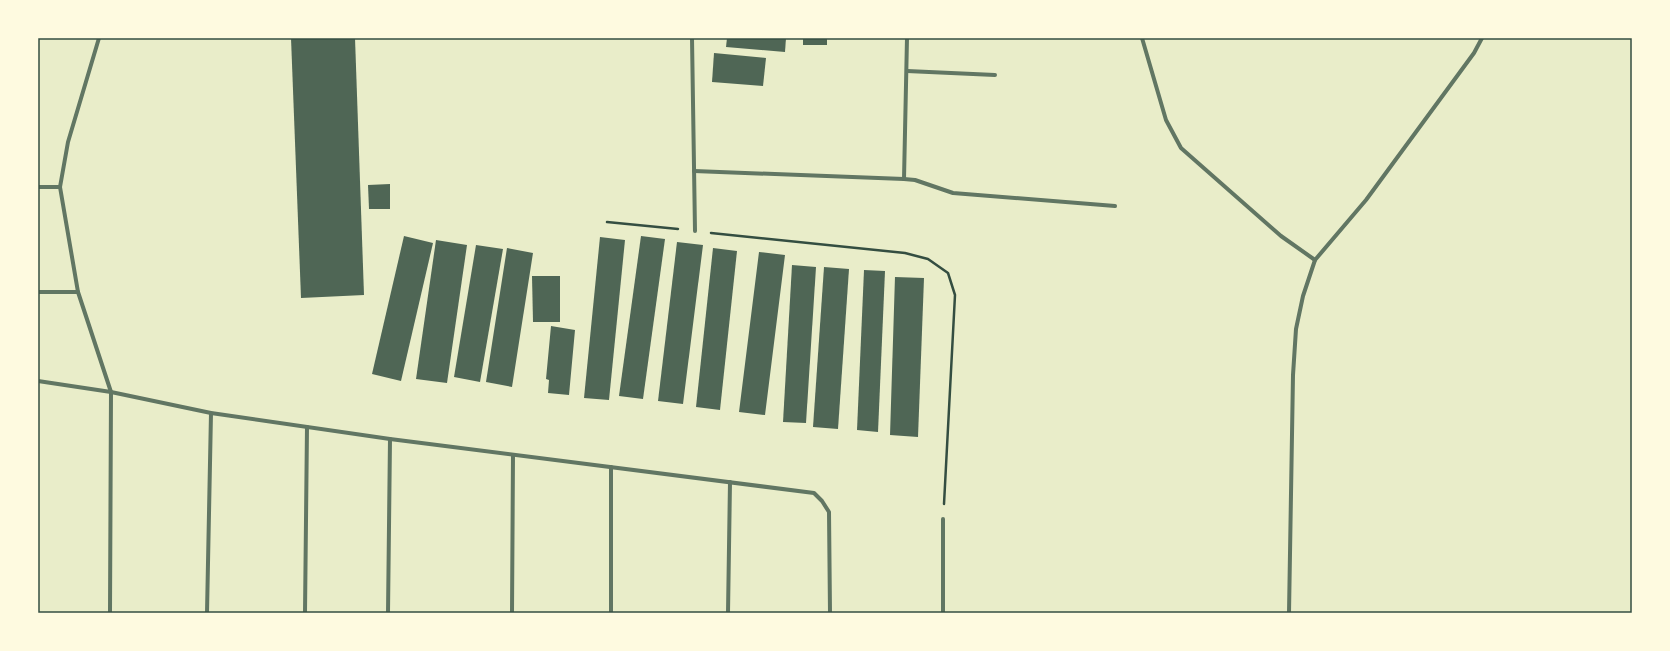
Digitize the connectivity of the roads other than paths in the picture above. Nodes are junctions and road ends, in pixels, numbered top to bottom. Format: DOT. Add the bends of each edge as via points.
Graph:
graph roads {
  1 [pos="99,38"];
  2 [pos="692,38"];
  3 [pos="907,38"];
  4 [pos="1142,38"];
  5 [pos="1482,38"];
  6 [pos="906,71"];
  7 [pos="995,75"];
  8 [pos="694,171"];
  9 [pos="904,179"];
  10 [pos="60,187"];
  11 [pos="38,188"];
  12 [pos="1115,206"];
  13 [pos="695,231"];
  14 [pos="1315,260"];
  15 [pos="38,292"];
  16 [pos="78,292"];
  17 [pos="38,381"];
  18 [pos="111,392"];
  19 [pos="211,413"];
  20 [pos="307,427"];
  21 [pos="390,439"];
  22 [pos="513,455"];
  23 [pos="611,467"];
  24 [pos="730,482"];
  25 [pos="943,519"];
  26 [pos="110,613"];
  27 [pos="207,613"];
  28 [pos="304,613"];
  29 [pos="388,613"];
  30 [pos="512,613"];
  31 [pos="611,613"];
  32 [pos="728,613"];
  33 [pos="830,613"];
  34 [pos="943,613"];
  35 [pos="1289,613"];
  1 -- 10 [label="street" via="68,142"];
  2 -- 8 [label="street"];
  3 -- 6 [label="street"];
  4 -- 14 [label="street" via="1166,120 1181,148 1281,236"];
  5 -- 14 [label="street" via="1474,53 1366,200"];
  6 -- 7 [label="street"];
  6 -- 9 [label="street"];
  8 -- 9 [label="street"];
  8 -- 13 [label="street"];
  9 -- 12 [label="street" via="915,180 949,192"];
  10 -- 11 [label="street"];
  10 -- 16 [label="street"];
  14 -- 35 [label="street" via="1303,296 1296,329"];
  15 -- 16 [label="street"];
  16 -- 18 [label="street"];
  17 -- 18 [label="street"];
  18 -- 19 [label="street"];
  18 -- 26 [label="street"];
  19 -- 20 [label="street"];
  19 -- 27 [label="street"];
  20 -- 21 [label="street"];
  20 -- 28 [label="street"];
  21 -- 22 [label="street"];
  21 -- 29 [label="street"];
  22 -- 23 [label="street"];
  22 -- 30 [label="street"];
  23 -- 24 [label="street"];
  23 -- 31 [label="street"];
  24 -- 32 [label="street"];
  24 -- 33 [label="street" via="814,493 822,501 829,512"];
  25 -- 34 [label="street"];
}
